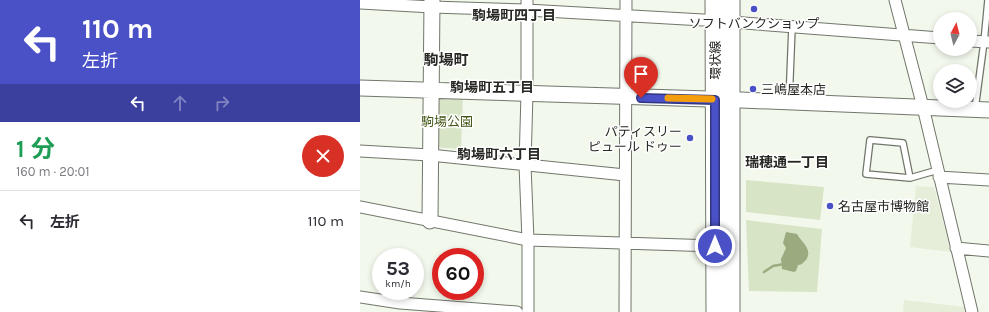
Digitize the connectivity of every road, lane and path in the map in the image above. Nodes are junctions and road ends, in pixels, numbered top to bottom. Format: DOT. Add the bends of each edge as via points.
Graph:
graph roads {
  1 [pos="626,0"];
  2 [pos="714,0"];
  3 [pos="731,0"];
  4 [pos="895,0"];
  5 [pos="988,0"];
  6 [pos="360,3"];
  7 [pos="432,4"];
  8 [pos="527,5"];
  9 [pos="625,15"];
  10 [pos="714,20"];
  11 [pos="731,22"];
  12 [pos="792,26"];
  13 [pos="904,35"];
  14 [pos="933,37"];
  15 [pos="977,41"];
  16 [pos="987,42"];
  17 [pos="360,88"];
  18 [pos="431,91"];
  19 [pos="527,93"];
  20 [pos="625,97"];
  21 [pos="723,100"];
  22 [pos="789,102"];
  23 [pos="923,107"];
  24 [pos="982,110"];
  25 [pos="360,151"];
  26 [pos="430,155"];
  27 [pos="525,165"];
  28 [pos="938,173"];
  29 [pos="625,175"];
  30 [pos="910,178"];
  31 [pos="989,180"];
  32 [pos="360,207"];
  33 [pos="430,221"];
  34 [pos="528,240"];
  35 [pos="626,244"];
  36 [pos="715,246"];
  37 [pos="956,248"];
  38 [pos="989,251"];
  39 [pos="360,297"];
  40 [pos="399,307"];
  41 [pos="517,312"];
  42 [pos="528,312"];
  43 [pos="625,312"];
  44 [pos="715,312"];
  45 [pos="731,312"];
  46 [pos="972,312"];
  1 -- 9 [label="street"];
  2 -- 10 [label="main road, 環状線"];
  3 -- 11 [label="main road, 環状線"];
  4 -- 13 [label="street"];
  5 -- 16 [label="lane"];
  6 -- 7 [label="street"];
  7 -- 8 [label="street"];
  7 -- 18 [label="street"];
  8 -- 9 [label="street"];
  8 -- 19 [label="street"];
  9 -- 10 [label="street"];
  9 -- 20 [label="street"];
  10 -- 21 [label="main road, 環状線"];
  11 -- 12 [label="street"];
  11 -- 21 [label="main road, 環状線"];
  12 -- 13 [label="street"];
  12 -- 22 [label="lane"];
  13 -- 14 [label="street"];
  13 -- 23 [label="street"];
  15 -- 16 [label="street"];
  16 -- 24 [label="lane"];
  17 -- 18 [label="street"];
  18 -- 19 [label="street"];
  18 -- 26 [label="street"];
  19 -- 20 [label="street"];
  19 -- 27 [label="street"];
  20 -- 21 [label="street"];
  20 -- 29 [label="street"];
  21 -- 22 [label="street"];
  21 -- 36 [label="main road, 環状線"];
  21 -- 45 [label="main road, 環状線"];
  22 -- 23 [label="street"];
  23 -- 24 [label="street"];
  23 -- 28 [label="street"];
  25 -- 26 [label="street"];
  26 -- 27 [label="street"];
  26 -- 33 [label="street"];
  27 -- 29 [label="street"];
  27 -- 34 [label="street"];
  28 -- 30 [label="lane"];
  28 -- 31 [label="street"];
  28 -- 37 [label="street"];
  29 -- 35 [label="street"];
  30 -- 30 [label="lane" via="866,174 870,140 903,143"];
  32 -- 33 [label="street"];
  33 -- 34 [label="street"];
  34 -- 35 [label="street"];
  34 -- 42 [label="street"];
  35 -- 36 [label="street"];
  35 -- 43 [label="street"];
  36 -- 44 [label="main road, 環状線"];
  37 -- 38 [label="street"];
  37 -- 46 [label="street"];
  39 -- 40 [label="street"];
  40 -- 41 [label="street"];
}
